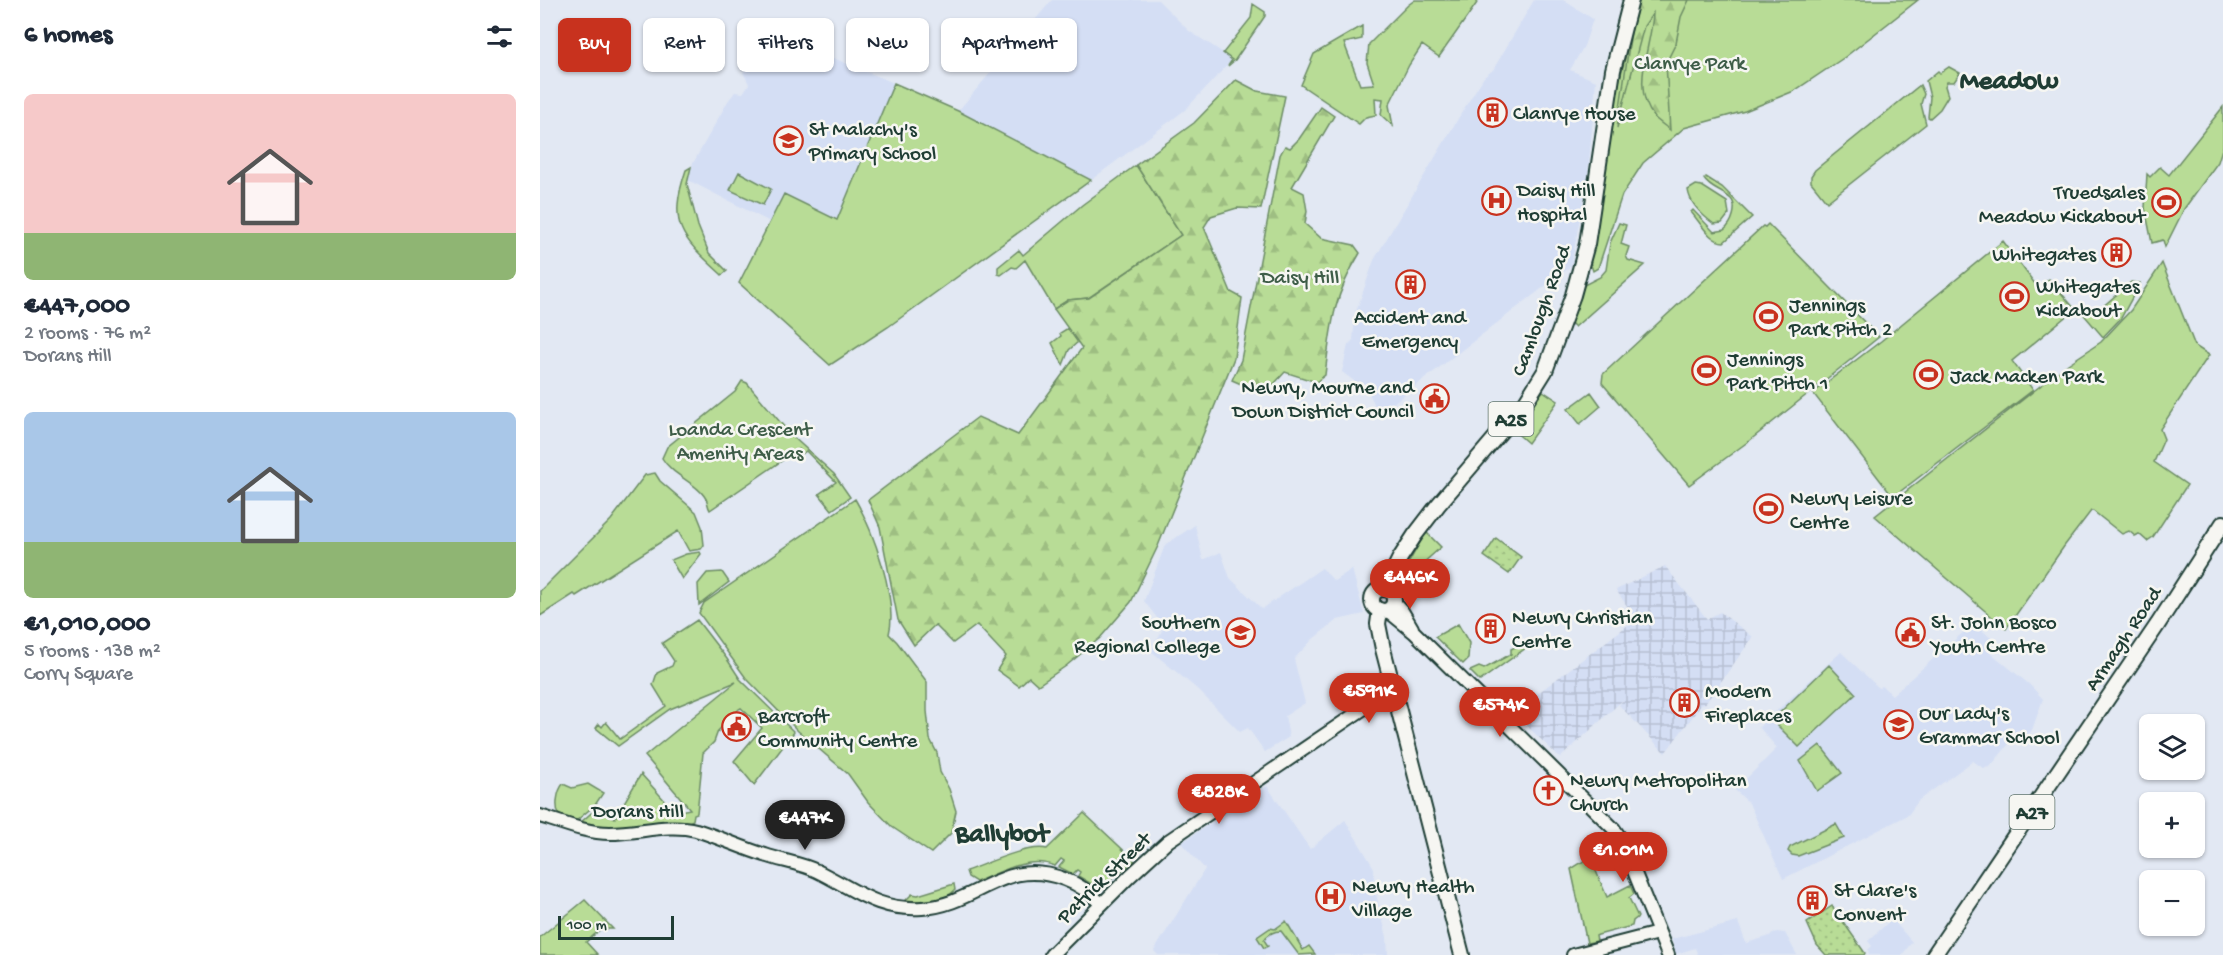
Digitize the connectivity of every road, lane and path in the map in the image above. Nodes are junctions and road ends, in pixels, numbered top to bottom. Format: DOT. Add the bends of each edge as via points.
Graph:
graph roads {
  1 [pos="1631,0"];
  2 [pos="2223,523"];
  3 [pos="1387,603"];
  4 [pos="1394,688"];
  5 [pos="540,816"];
  6 [pos="1101,904"];
  7 [pos="1658,933"];
  8 [pos="1051,955"];
  9 [pos="1462,955"];
  10 [pos="1573,955"];
  11 [pos="1668,955"];
  12 [pos="1934,955"];
  1 -- 3 [label="main road, Camlough Road / A25" via="1613,70 1587,244 1545,371 1525,403 1415,535 1389,580"];
  2 -- 12 [label="main road, Armagh Road / A27"];
  3 -- 4 [label="main road, A25" via="1378,624"];
  3 -- 7 [label="main road" via="1409,620 1414,632 1608,822 1621,839"];
  4 -- 6 [label="main road, Patrick Street" via="1168,841"];
  4 -- 9 [label="main road, A25"];
  5 -- 6 [label="main road, Dorans Hill" via="609,834 675,827 696,830 816,870 887,906 938,906 1009,876 1042,872 1071,881"];
  6 -- 8 [label="main road, Patrick Street"];
  7 -- 10 [label="main road"];
  7 -- 11 [label="main road"];
}
